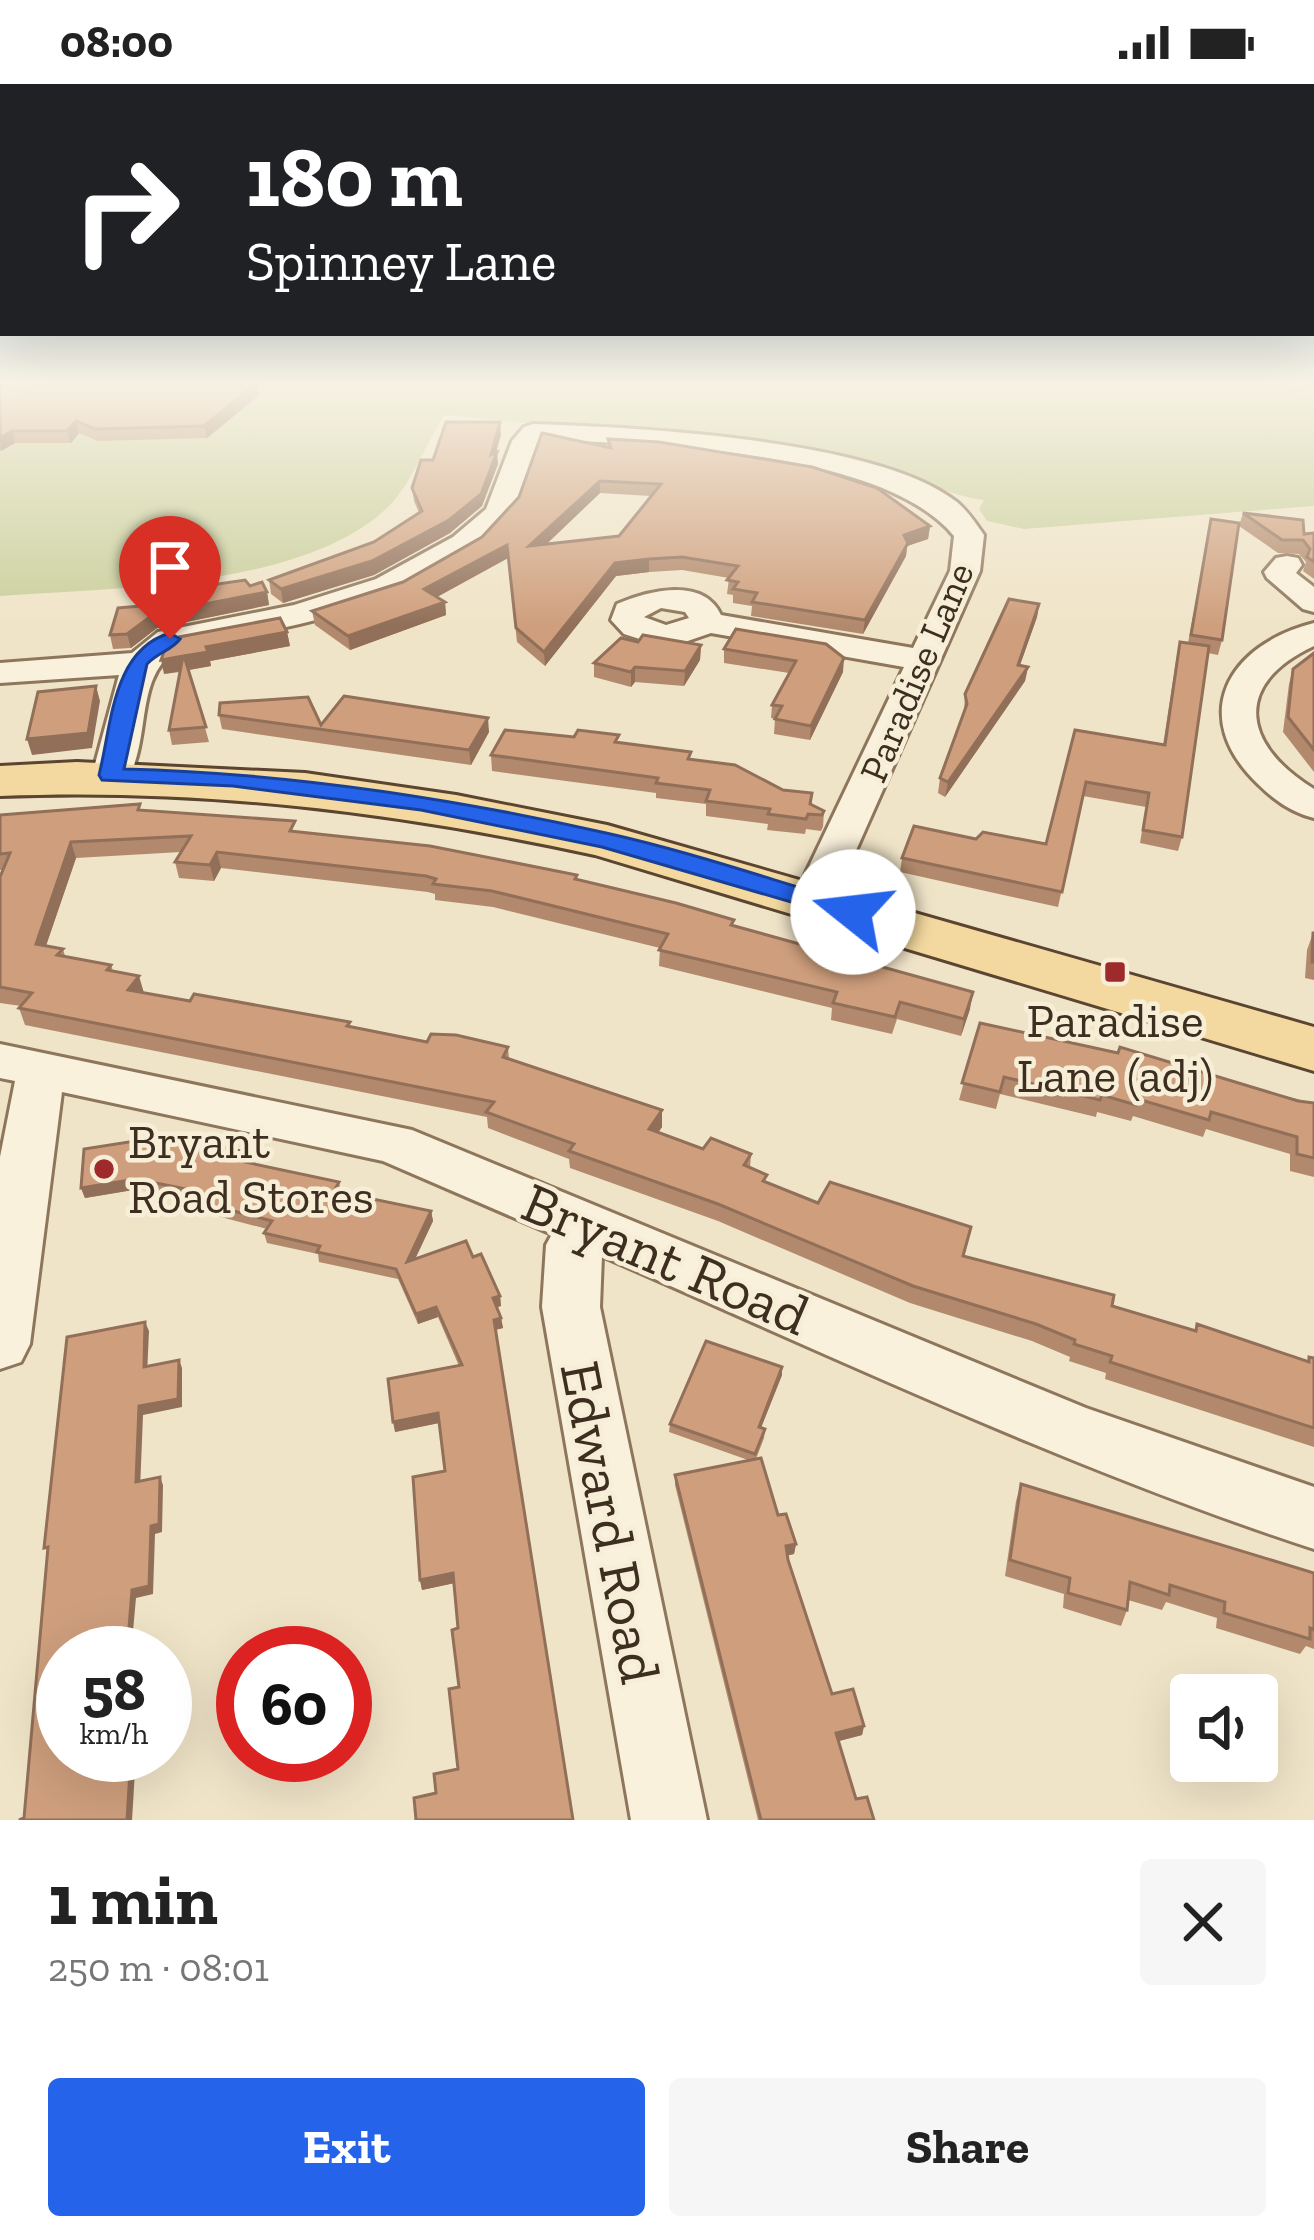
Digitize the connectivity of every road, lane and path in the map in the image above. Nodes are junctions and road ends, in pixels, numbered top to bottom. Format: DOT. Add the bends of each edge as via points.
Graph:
graph roads {
  1 [pos="516,464"];
  2 [pos="830,464"];
  3 [pos="1287,566"];
  4 [pos="1314,602"];
  5 [pos="705,622"];
  6 [pos="1314,633"];
  7 [pos="924,660"];
  8 [pos="137,663"];
  9 [pos="0,673"];
  10 [pos="111,775"];
  11 [pos="0,781"];
  12 [pos="1314,806"];
  13 [pos="815,901"];
  14 [pos="1314,1049"];
  15 [pos="25,1067"];
  16 [pos="587,1226"];
  17 [pos="0,1344"];
  18 [pos="1314,1518"];
  19 [pos="669,1820"];
  1 -- 8 [label="street, Paradise Lane" via="497,514 445,553 313,611 170,639"];
  2 -- 7 [label="street, Paradise Lane" via="932,496 970,537 965,571"];
  3 -- 4 [label="street" via="1283,578"];
  5 -- 7 [label="street"];
  6 -- 12 [label="street" via="1258,661 1244,680 1237,717 1254,759"];
  7 -- 13 [label="street, Paradise Lane"];
  8 -- 9 [label="street"];
  8 -- 10 [label="street"];
  10 -- 11 [label="main road"];
  10 -- 13 [label="main road" via="233,779 421,802 607,841"];
  13 -- 14 [label="main road"];
  15 -- 16 [label="street, Bryant Road" via="394,1144"];
  15 -- 17 [label="street" via="36,1088"];
  16 -- 18 [label="street, Bryant Road" via="1064,1428"];
  16 -- 19 [label="street, Edward Road" via="574,1245 573,1321"];
}
